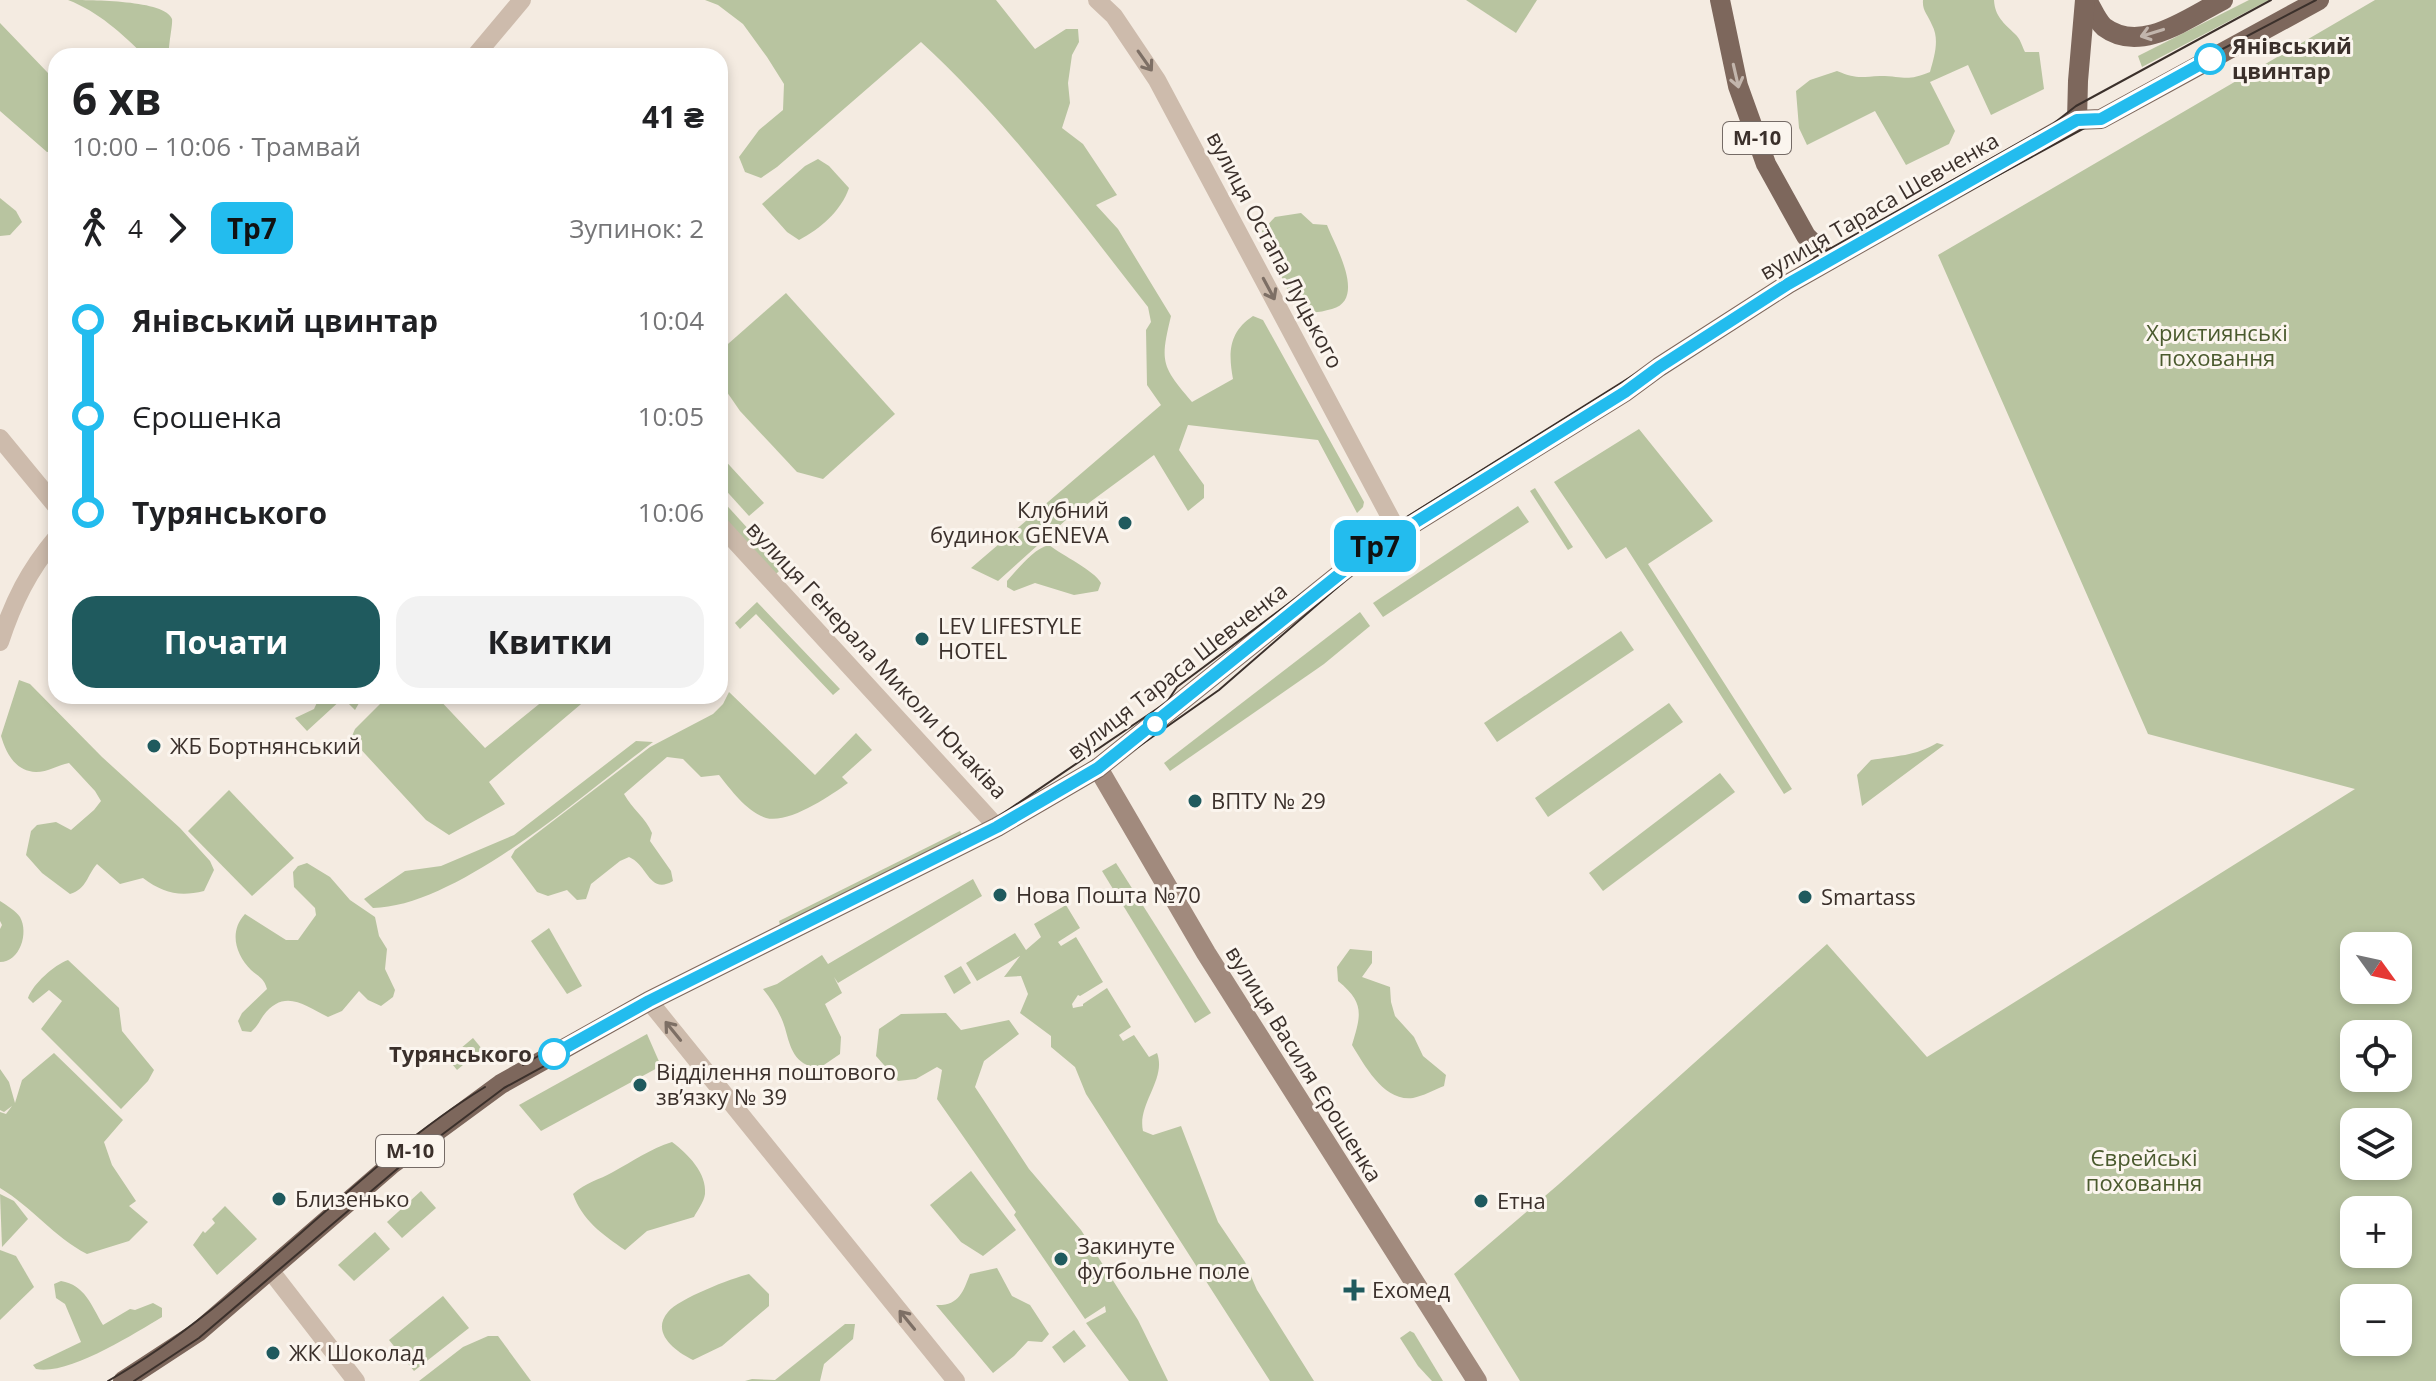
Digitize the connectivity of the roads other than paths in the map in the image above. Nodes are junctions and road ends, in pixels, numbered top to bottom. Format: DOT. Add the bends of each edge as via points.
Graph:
graph roads {
  1 [pos="522,0"];
  2 [pos="1097,0"];
  3 [pos="1720,0"];
  4 [pos="2086,0"];
  5 [pos="2223,0"];
  6 [pos="2319,0"];
  7 [pos="482,48"];
  8 [pos="2077,120"];
  9 [pos="1830,260"];
  10 [pos="0,438"];
  11 [pos="48,496"];
  12 [pos="1398,532"];
  13 [pos="728,534"];
  14 [pos="48,548"];
  15 [pos="0,642"];
  16 [pos="1098,768"];
  17 [pos="997,827"];
  18 [pos="649,1001"];
  19 [pos="270,1270"];
  20 [pos="123,1381"];
  21 [pos="356,1381"];
  22 [pos="956,1381"];
  23 [pos="1477,1381"];
  1 -- 7 [label="street"];
  2 -- 12 [label="street, вулиця Остапа Луцького, one-way" via="1157,80"];
  3 -- 9 [label="main road, М-10, one-way" via="1738,86 1766,164 1806,236"];
  5 -- 4 [label="main road, one-way" via="2149,37 2123,37 2102,26"];
  4 -- 8 [label="main road"];
  6 -- 8 [label="main road, вулиця Тараса Шевченка / М-10" via="2101,119"];
  8 -- 9 [label="main road, вулиця Тараса Шевченка / М-10"];
  9 -- 12 [label="main road, вулиця Тараса Шевченка / М-10"];
  10 -- 11 [label="street"];
  12 -- 16 [label="main road, вулиця Тараса Шевченка / М-10" via="1343,570"];
  13 -- 17 [label="street, вулиця Генерала Миколи Юнаківа"];
  14 -- 15 [label="street" via="11,606"];
  16 -- 17 [label="main road, вулиця Тараса Шевченка / М-10"];
  16 -- 23 [label="main road, вулиця Василя Єрошенка" via="1206,953"];
  17 -- 18 [label="main road, вулиця Тараса Шевченка / М-10"];
  18 -- 19 [label="main road, вулиця Тараса Шевченка / М-10" via="501,1084 392,1164"];
  22 -- 18 [label="street, one-way"];
  19 -- 20 [label="main road, вулиця Тараса Шевченка / М-10" via="198,1332"];
  19 -- 21 [label="street"];
}
